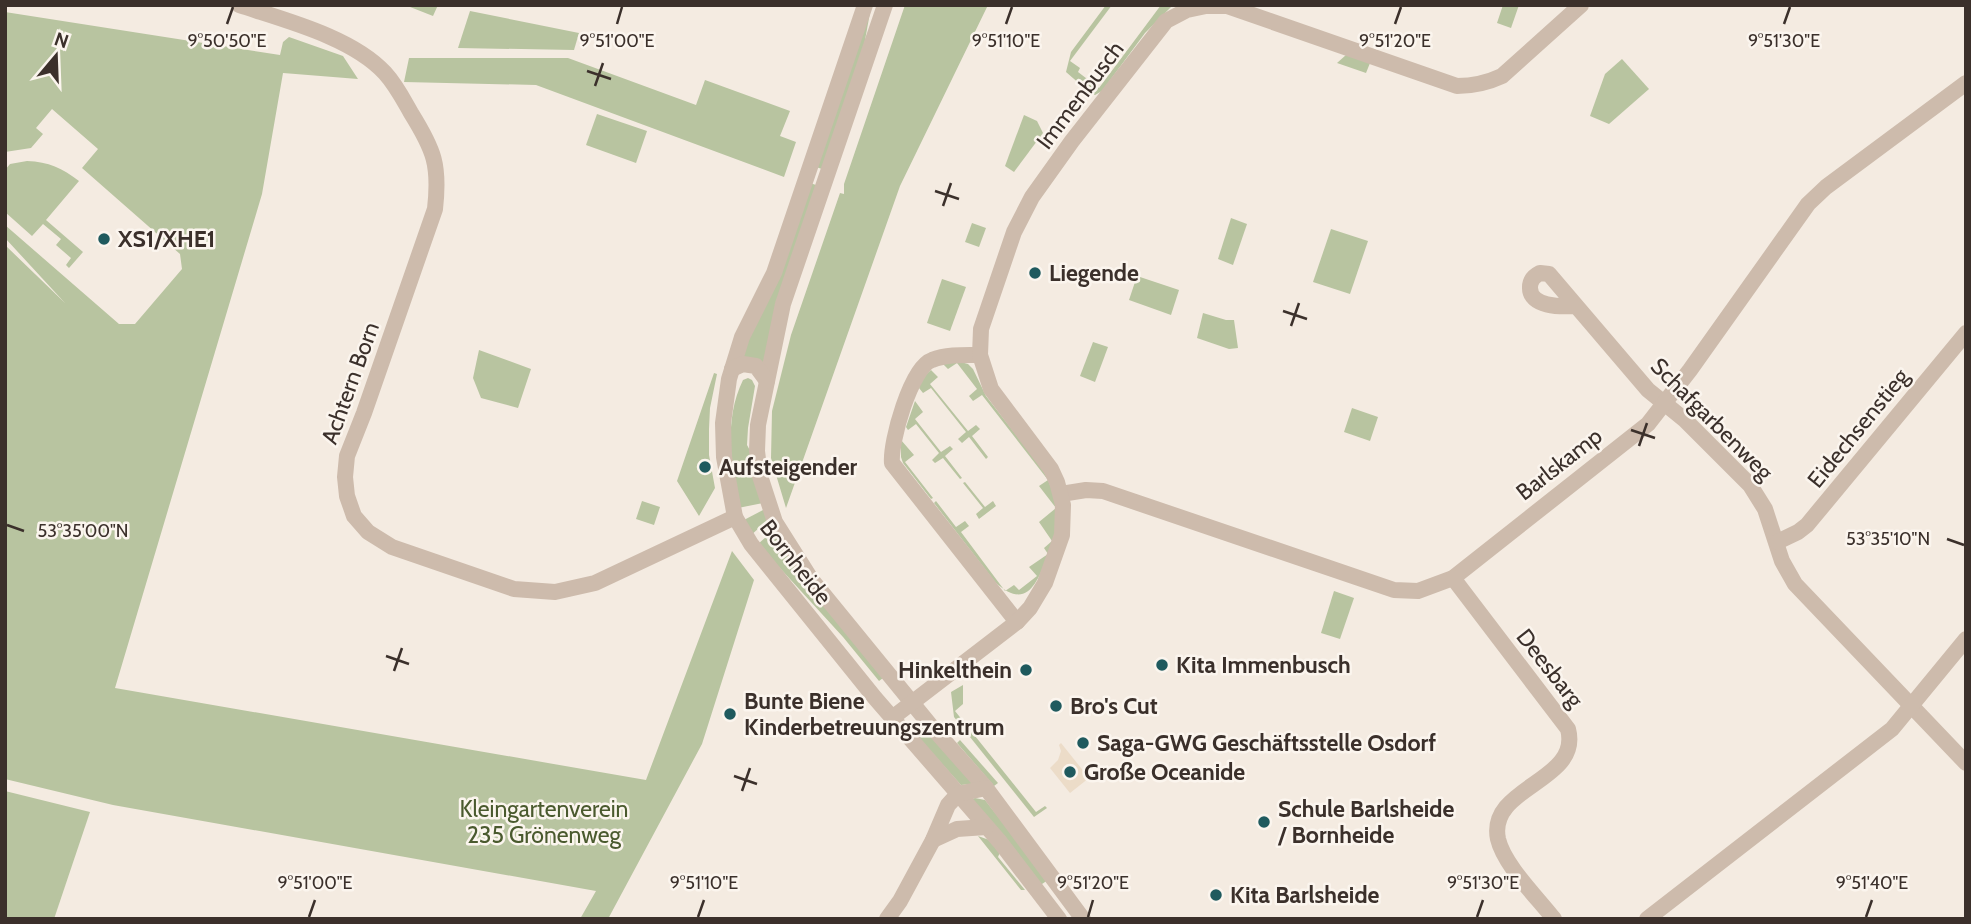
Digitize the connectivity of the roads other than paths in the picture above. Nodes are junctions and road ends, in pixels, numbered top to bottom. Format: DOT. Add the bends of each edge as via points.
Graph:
graph roads {
  1 [pos="239,5"];
  2 [pos="865,5"];
  3 [pos="877,5"];
  4 [pos="885,5"];
  5 [pos="1581,5"];
  6 [pos="874,37"];
  7 [pos="1966,83"];
  8 [pos="1574,306"];
  9 [pos="1966,333"];
  10 [pos="981,355"];
  11 [pos="732,369"];
  12 [pos="767,381"];
  13 [pos="1665,403"];
  14 [pos="1061,494"];
  15 [pos="735,517"];
  16 [pos="1777,542"];
  17 [pos="1453,578"];
  18 [pos="1017,622"];
  19 [pos="1966,639"];
  20 [pos="911,702"];
  21 [pos="1910,707"];
  22 [pos="892,718"];
  23 [pos="1966,763"];
  24 [pos="985,788"];
  25 [pos="958,794"];
  26 [pos="986,827"];
  27 [pos="933,840"];
  28 [pos="887,919"];
  29 [pos="1059,919"];
  30 [pos="1083,919"];
  31 [pos="1554,919"];
  32 [pos="1647,919"];
  1 -- 15 [label="street, Achtern Born" via="333,39 383,70 423,132 436,162 435,209 347,456 347,496 354,516 368,532 391,547 514,589 555,592 595,583"];
  2 -- 11 [label="street, Bornheide" via="774,272 745,329"];
  3 -- 6 [label="street"];
  4 -- 6 [label="street, Bornheide"];
  5 -- 10 [label="street, Immenbusch" via="1502,76 1471,86 1457,86 1227,6 1187,10 1166,21 1032,197 1014,232 981,329"];
  6 -- 12 [label="street, Bornheide" via="789,283"];
  7 -- 13 [label="street, Barlskamp" via="1808,204"];
  8 -- 13 [label="street, Schafgarbenweg" via="1648,390"];
  9 -- 16 [label="street, Eidechsenstieg" via="1807,525"];
  10 -- 14 [label="street, Immenbusch" via="991,388 1051,469"];
  10 -- 18 [label="street" via="956,355 921,366 898,427 892,463"];
  11 -- 12 [label="street" via="751,364"];
  11 -- 15 [label="street, Bornheide" via="723,434"];
  12 -- 20 [label="street, Bornheide" via="757,451 775,522 811,579"];
  13 -- 16 [label="street, Schafgarbenweg" via="1750,485"];
  13 -- 17 [label="street, Barlskamp" via="1648,424"];
  14 -- 17 [label="street, Barlskamp" via="1103,491 1394,590 1418,591"];
  14 -- 18 [label="street, Immenbusch" via="1064,521 1059,547 1037,598"];
  15 -- 22 [label="street, Bornheide" via="751,544"];
  16 -- 21 [label="street, Schafgarbenweg" via="1795,584"];
  17 -- 31 [label="street, Deesbarg" via="1568,729 1570,745 1563,761 1510,803 1498,829 1505,857"];
  18 -- 20 [label="street, Immenbusch"];
  19 -- 21 [label="street"];
  20 -- 22 [label="street, Immenbusch"];
  20 -- 24 [label="street, Bornheide"];
  21 -- 23 [label="street, Schafgarbenweg"];
  21 -- 32 [label="street" via="1892,729"];
  22 -- 25 [label="street, Bornheide"];
  24 -- 25 [label="street"];
  24 -- 30 [label="street, Bornheide"];
  25 -- 26 [label="street, Bornheide"];
  25 -- 27 [label="street" via="943,814"];
  26 -- 27 [label="street" via="957,829"];
  26 -- 29 [label="street, Bornheide"];
  27 -- 28 [label="street"];
}
